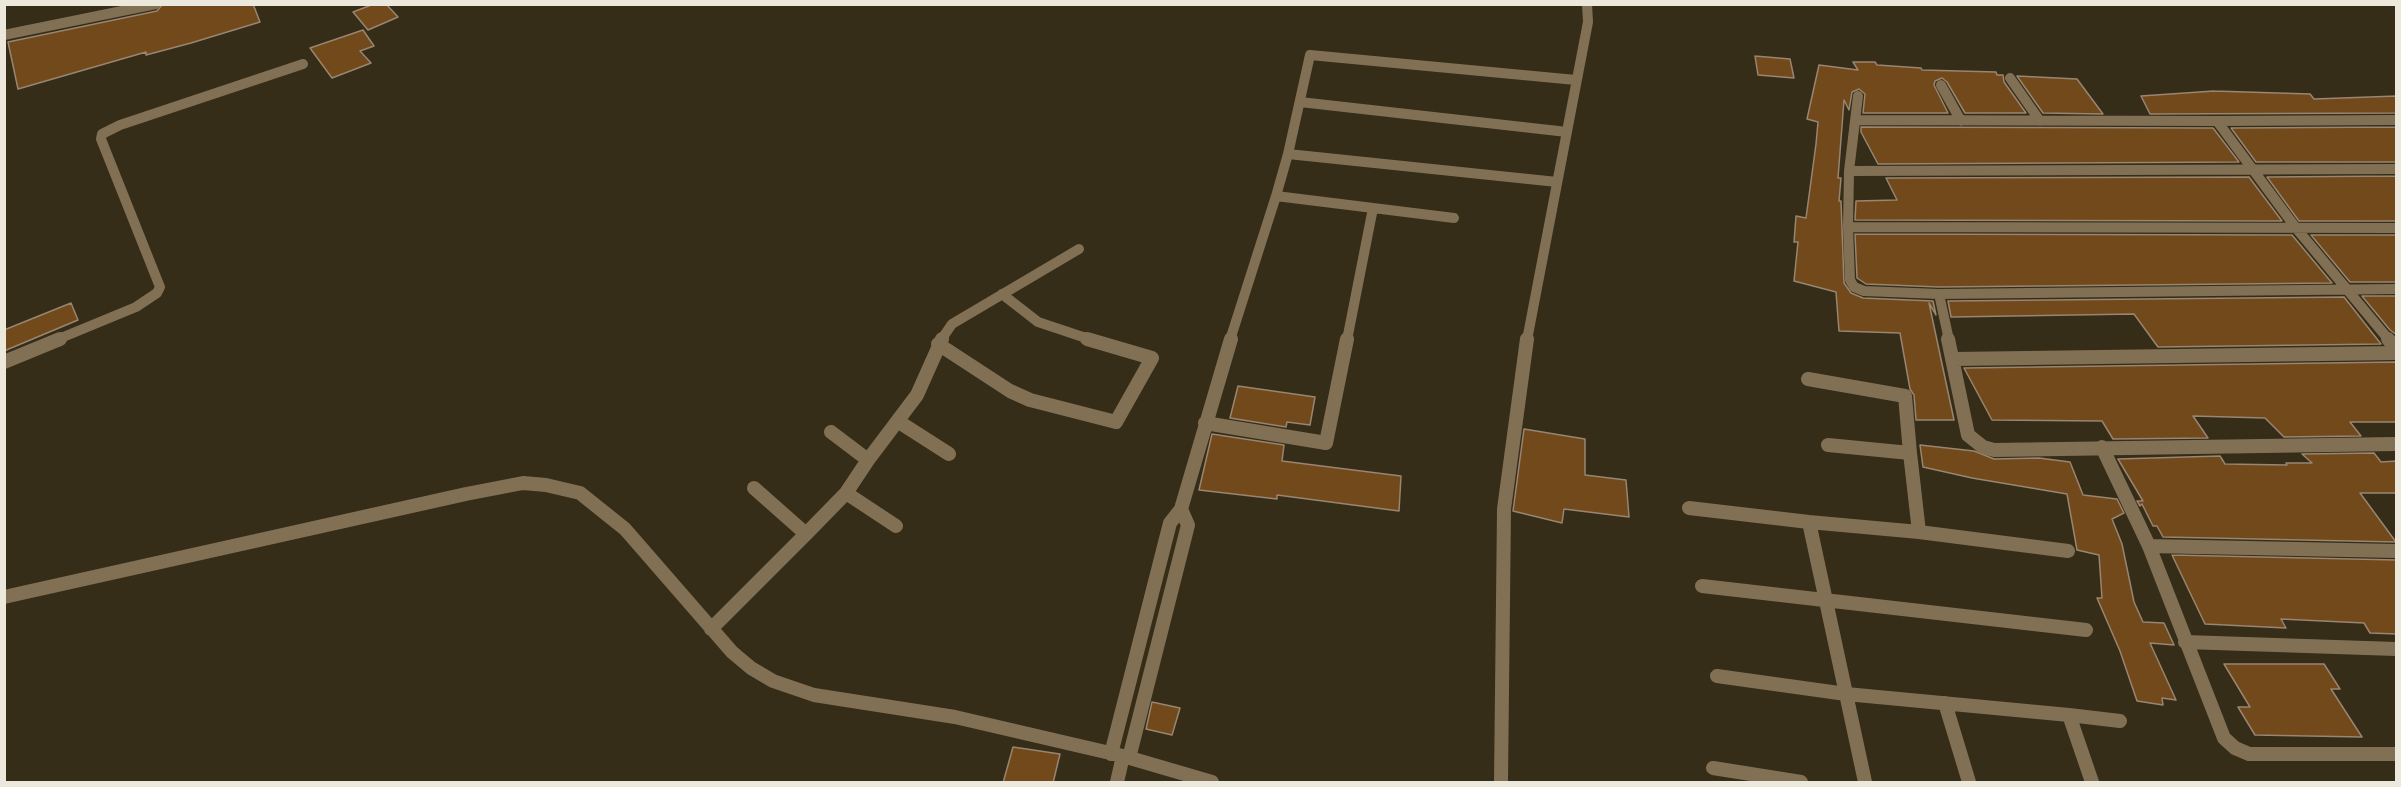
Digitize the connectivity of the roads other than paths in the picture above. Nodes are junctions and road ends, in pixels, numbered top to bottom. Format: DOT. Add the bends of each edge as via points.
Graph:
graph roads {
  1 [pos="156,4"];
  2 [pos="1587,4"];
  3 [pos="4,35"];
  4 [pos="303,64"];
  5 [pos="2010,78"];
  6 [pos="1576,80"];
  7 [pos="1941,85"];
  8 [pos="1858,96"];
  9 [pos="1300,102"];
  10 [pos="1855,120"];
  11 [pos="2397,120"];
  12 [pos="1961,121"];
  13 [pos="2040,121"];
  14 [pos="2217,121"];
  15 [pos="1567,132"];
  16 [pos="1288,154"];
  17 [pos="2397,169"];
  18 [pos="1850,171"];
  19 [pos="2254,171"];
  20 [pos="1557,182"];
  21 [pos="1276,196"];
  22 [pos="1372,208"];
  23 [pos="1454,218"];
  24 [pos="1848,227"];
  25 [pos="2296,228"];
  26 [pos="2397,228"];
  27 [pos="1079,249"];
  28 [pos="2349,288"];
  29 [pos="2397,289"];
  30 [pos="1002,294"];
  31 [pos="1939,294"];
  32 [pos="938,344"];
  33 [pos="2397,351"];
  34 [pos="1953,359"];
  35 [pos="4,362"];
  36 [pos="1808,379"];
  37 [pos="899,422"];
  38 [pos="1205,423"];
  39 [pos="831,432"];
  40 [pos="2397,444"];
  41 [pos="1828,445"];
  42 [pos="2102,447"];
  43 [pos="1910,453"];
  44 [pos="949,454"];
  45 [pos="868,460"];
  46 [pos="754,488"];
  47 [pos="846,493"];
  48 [pos="1689,508"];
  49 [pos="1809,522"];
  50 [pos="896,526"];
  51 [pos="1919,532"];
  52 [pos="806,534"];
  53 [pos="2149,546"];
  54 [pos="2068,551"];
  55 [pos="2397,551"];
  56 [pos="1702,586"];
  57 [pos="4,597"];
  58 [pos="1826,600"];
  59 [pos="711,629"];
  60 [pos="2086,630"];
  61 [pos="2185,642"];
  62 [pos="2397,649"];
  63 [pos="1717,676"];
  64 [pos="1846,694"];
  65 [pos="1945,703"];
  66 [pos="2069,715"];
  67 [pos="2120,721"];
  68 [pos="2397,754"];
  69 [pos="1121,756"];
  70 [pos="1713,768"];
  71 [pos="1117,783"];
  72 [pos="1212,783"];
  73 [pos="1501,783"];
  74 [pos="1801,783"];
  75 [pos="1865,783"];
  76 [pos="1969,783"];
  77 [pos="2092,783"];
  1 -- 3 [label="street"];
  2 -- 6 [label="street" via="1588,22"];
  4 -- 35 [label="street" via="102,134 160,287 136,307"];
  5 -- 13 [label="street"];
  6 -- 9 [label="street" via="1310,55"];
  6 -- 15 [label="street"];
  7 -- 12 [label="street"];
  8 -- 10 [label="street"];
  9 -- 15 [label="street"];
  9 -- 16 [label="street"];
  10 -- 12 [label="street"];
  10 -- 18 [label="street"];
  11 -- 14 [label="street"];
  12 -- 13 [label="street"];
  13 -- 14 [label="street"];
  14 -- 19 [label="street"];
  15 -- 20 [label="street"];
  16 -- 20 [label="street"];
  16 -- 21 [label="street"];
  17 -- 19 [label="street"];
  18 -- 19 [label="street"];
  18 -- 24 [label="street"];
  19 -- 25 [label="street"];
  20 -- 73 [label="street" via="1528,332 1504,509"];
  21 -- 22 [label="street"];
  21 -- 38 [label="street"];
  22 -- 23 [label="street"];
  22 -- 38 [label="street" via="1326,443"];
  24 -- 25 [label="street"];
  24 -- 31 [label="street" via="1850,280 1854,287 1864,291"];
  25 -- 26 [label="street"];
  25 -- 28 [label="street"];
  27 -- 30 [label="street"];
  28 -- 29 [label="street"];
  28 -- 31 [label="street"];
  28 -- 33 [label="street"];
  30 -- 32 [label="street" via="951,324"];
  30 -- 32 [label="street" via="1038,322 1152,358 1116,422 1030,400"];
  31 -- 34 [label="street"];
  32 -- 37 [label="street" via="917,395"];
  33 -- 34 [label="street"];
  34 -- 42 [label="street" via="1968,435 1976,443 1994,450"];
  36 -- 43 [label="street" via="1905,396"];
  37 -- 44 [label="street"];
  37 -- 45 [label="street"];
  38 -- 69 [label="street" via="1181,509 1188,525"];
  39 -- 45 [label="street"];
  40 -- 42 [label="street"];
  41 -- 43 [label="street"];
  42 -- 53 [label="street"];
  43 -- 51 [label="street"];
  45 -- 47 [label="street"];
  46 -- 52 [label="street"];
  47 -- 50 [label="street"];
  47 -- 52 [label="street"];
  48 -- 49 [label="street"];
  49 -- 51 [label="street"];
  49 -- 58 [label="street"];
  51 -- 54 [label="street"];
  52 -- 59 [label="street"];
  53 -- 55 [label="street"];
  53 -- 61 [label="street"];
  56 -- 58 [label="street"];
  57 -- 59 [label="street" via="523,483 580,493 625,529"];
  58 -- 60 [label="street"];
  58 -- 64 [label="street"];
  59 -- 69 [label="street" via="750,668 773,681 814,695 955,717"];
  61 -- 62 [label="street"];
  61 -- 68 [label="street" via="2224,738 2235,748 2249,754"];
  63 -- 64 [label="street"];
  64 -- 65 [label="street"];
  64 -- 75 [label="street"];
  65 -- 66 [label="street"];
  65 -- 76 [label="street"];
  66 -- 67 [label="street"];
  66 -- 77 [label="street"];
  69 -- 71 [label="street"];
  69 -- 72 [label="street"];
  70 -- 74 [label="street"];
}
